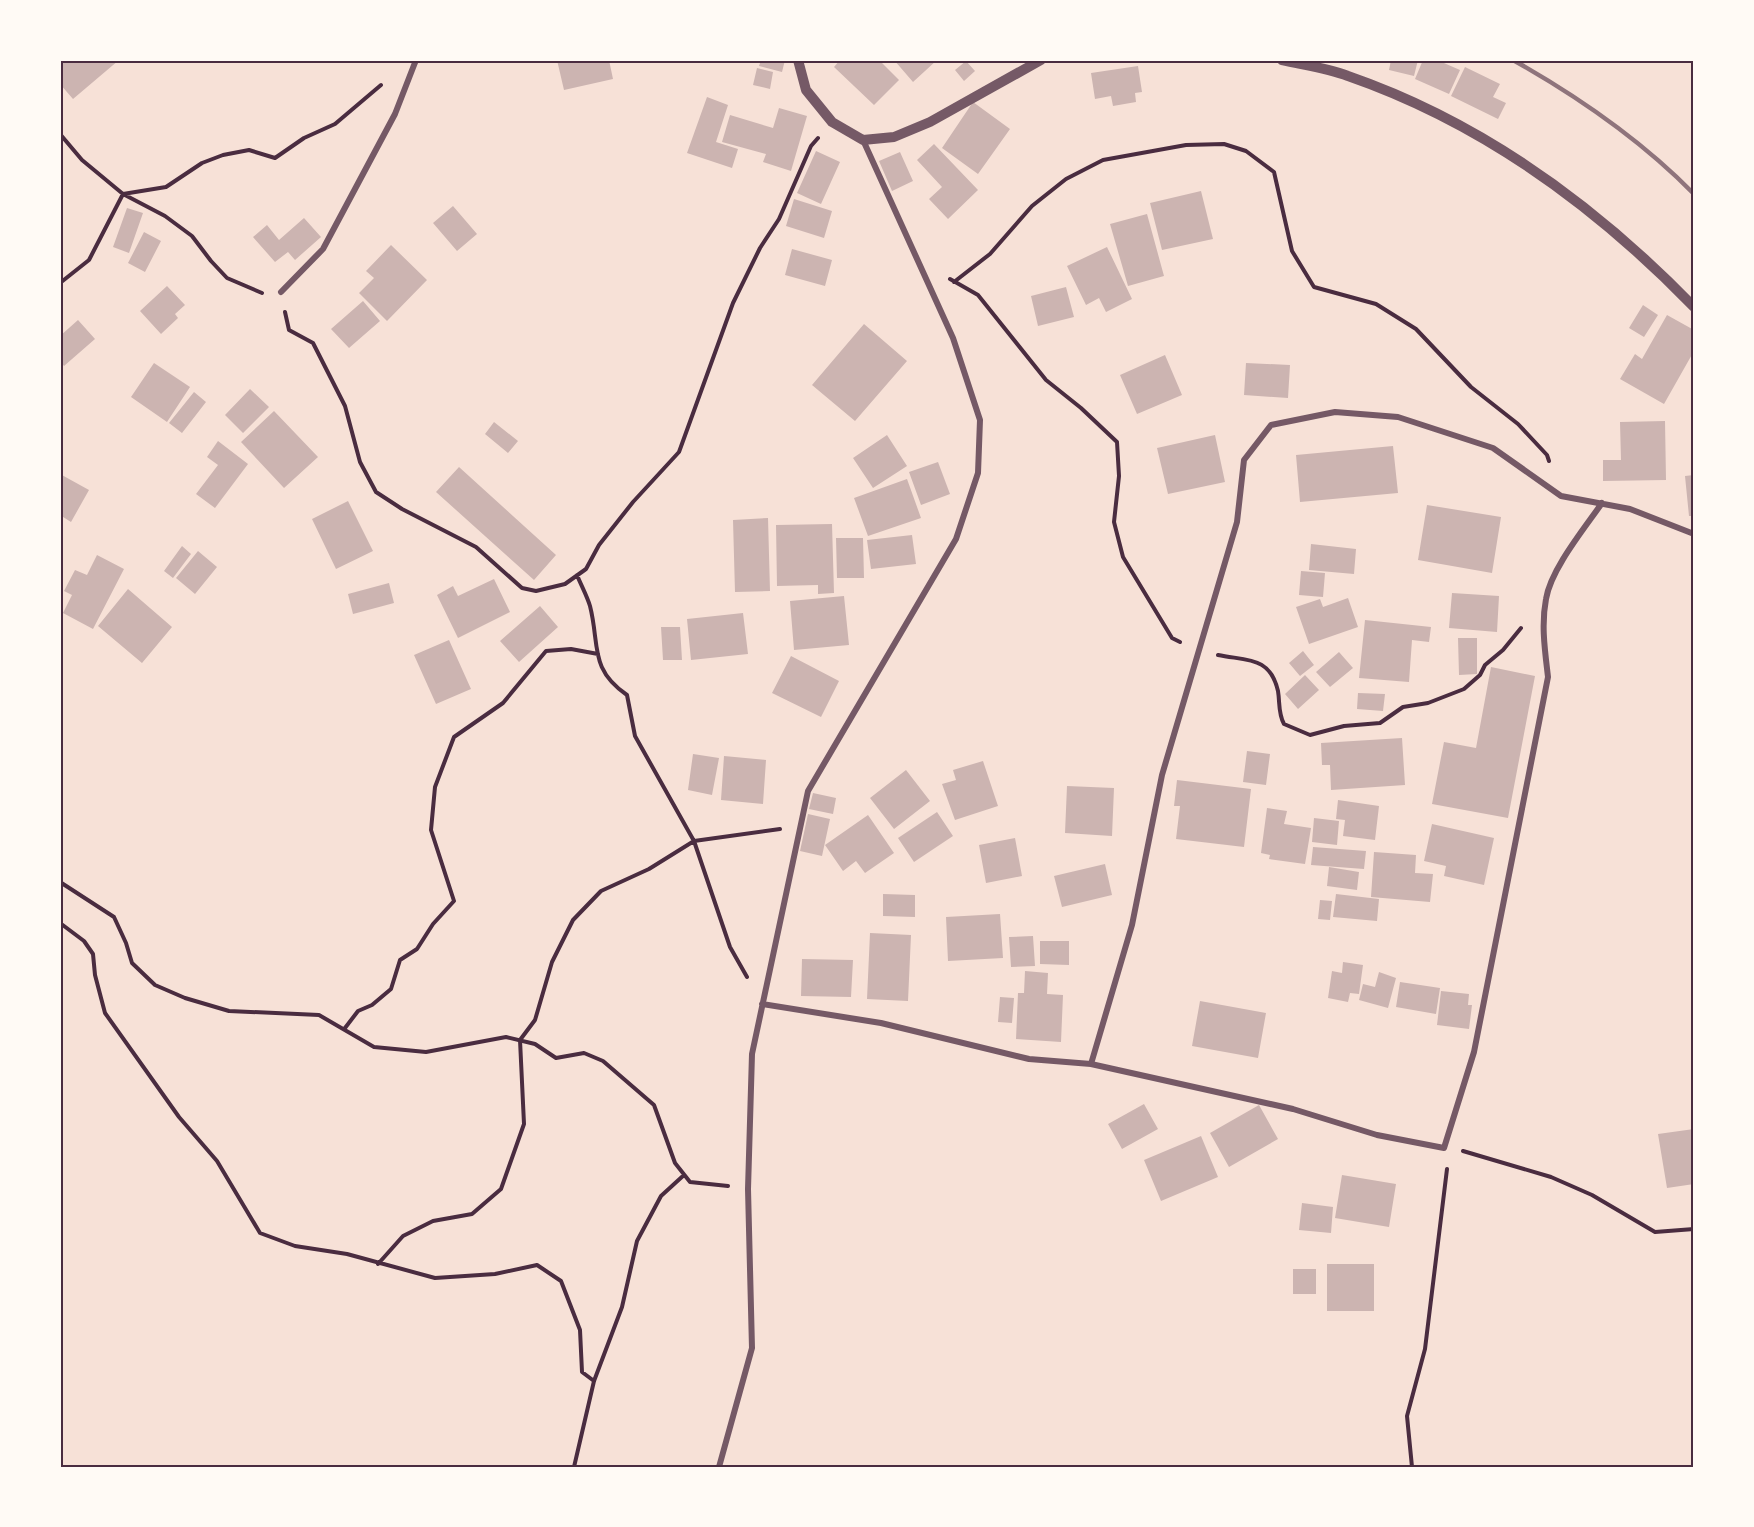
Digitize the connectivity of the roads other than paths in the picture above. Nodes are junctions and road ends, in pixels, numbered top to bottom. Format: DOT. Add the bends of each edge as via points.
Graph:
graph roads {
  1 [pos="416,60"];
  2 [pos="798,60"];
  3 [pos="1041,60"];
  4 [pos="1282,60"];
  5 [pos="863,140"];
  6 [pos="281,292"];
  7 [pos="1694,307"];
  8 [pos="1602,503"];
  9 [pos="1694,534"];
  10 [pos="762,1004"];
  11 [pos="1091,1064"];
  12 [pos="719,1467"];
  1 -- 6 [label="street" via="395,114 324,249"];
  2 -- 5 [label="street" via="806,90 832,122"];
  3 -- 5 [label="street" via="930,122 894,137"];
  4 -- 7 [label="street" via="1347,75 1480,135 1526,163 1636,252"];
  5 -- 10 [label="street" via="953,338 980,420 978,473 956,539 808,791"];
  8 -- 9 [label="street" via="1630,509"];
  8 -- 11 [label="street" via="1561,496 1493,448 1398,417 1335,412 1271,425 1244,460 1237,522 1162,775 1132,925"];
  8 -- 11 [label="street" via="1566,555 1546,597 1548,677 1474,1052 1444,1148"];
  10 -- 11 [label="street" via="881,1023 1029,1059"];
  10 -- 12 [label="street" via="752,1054 748,1189 752,1348"];
}
